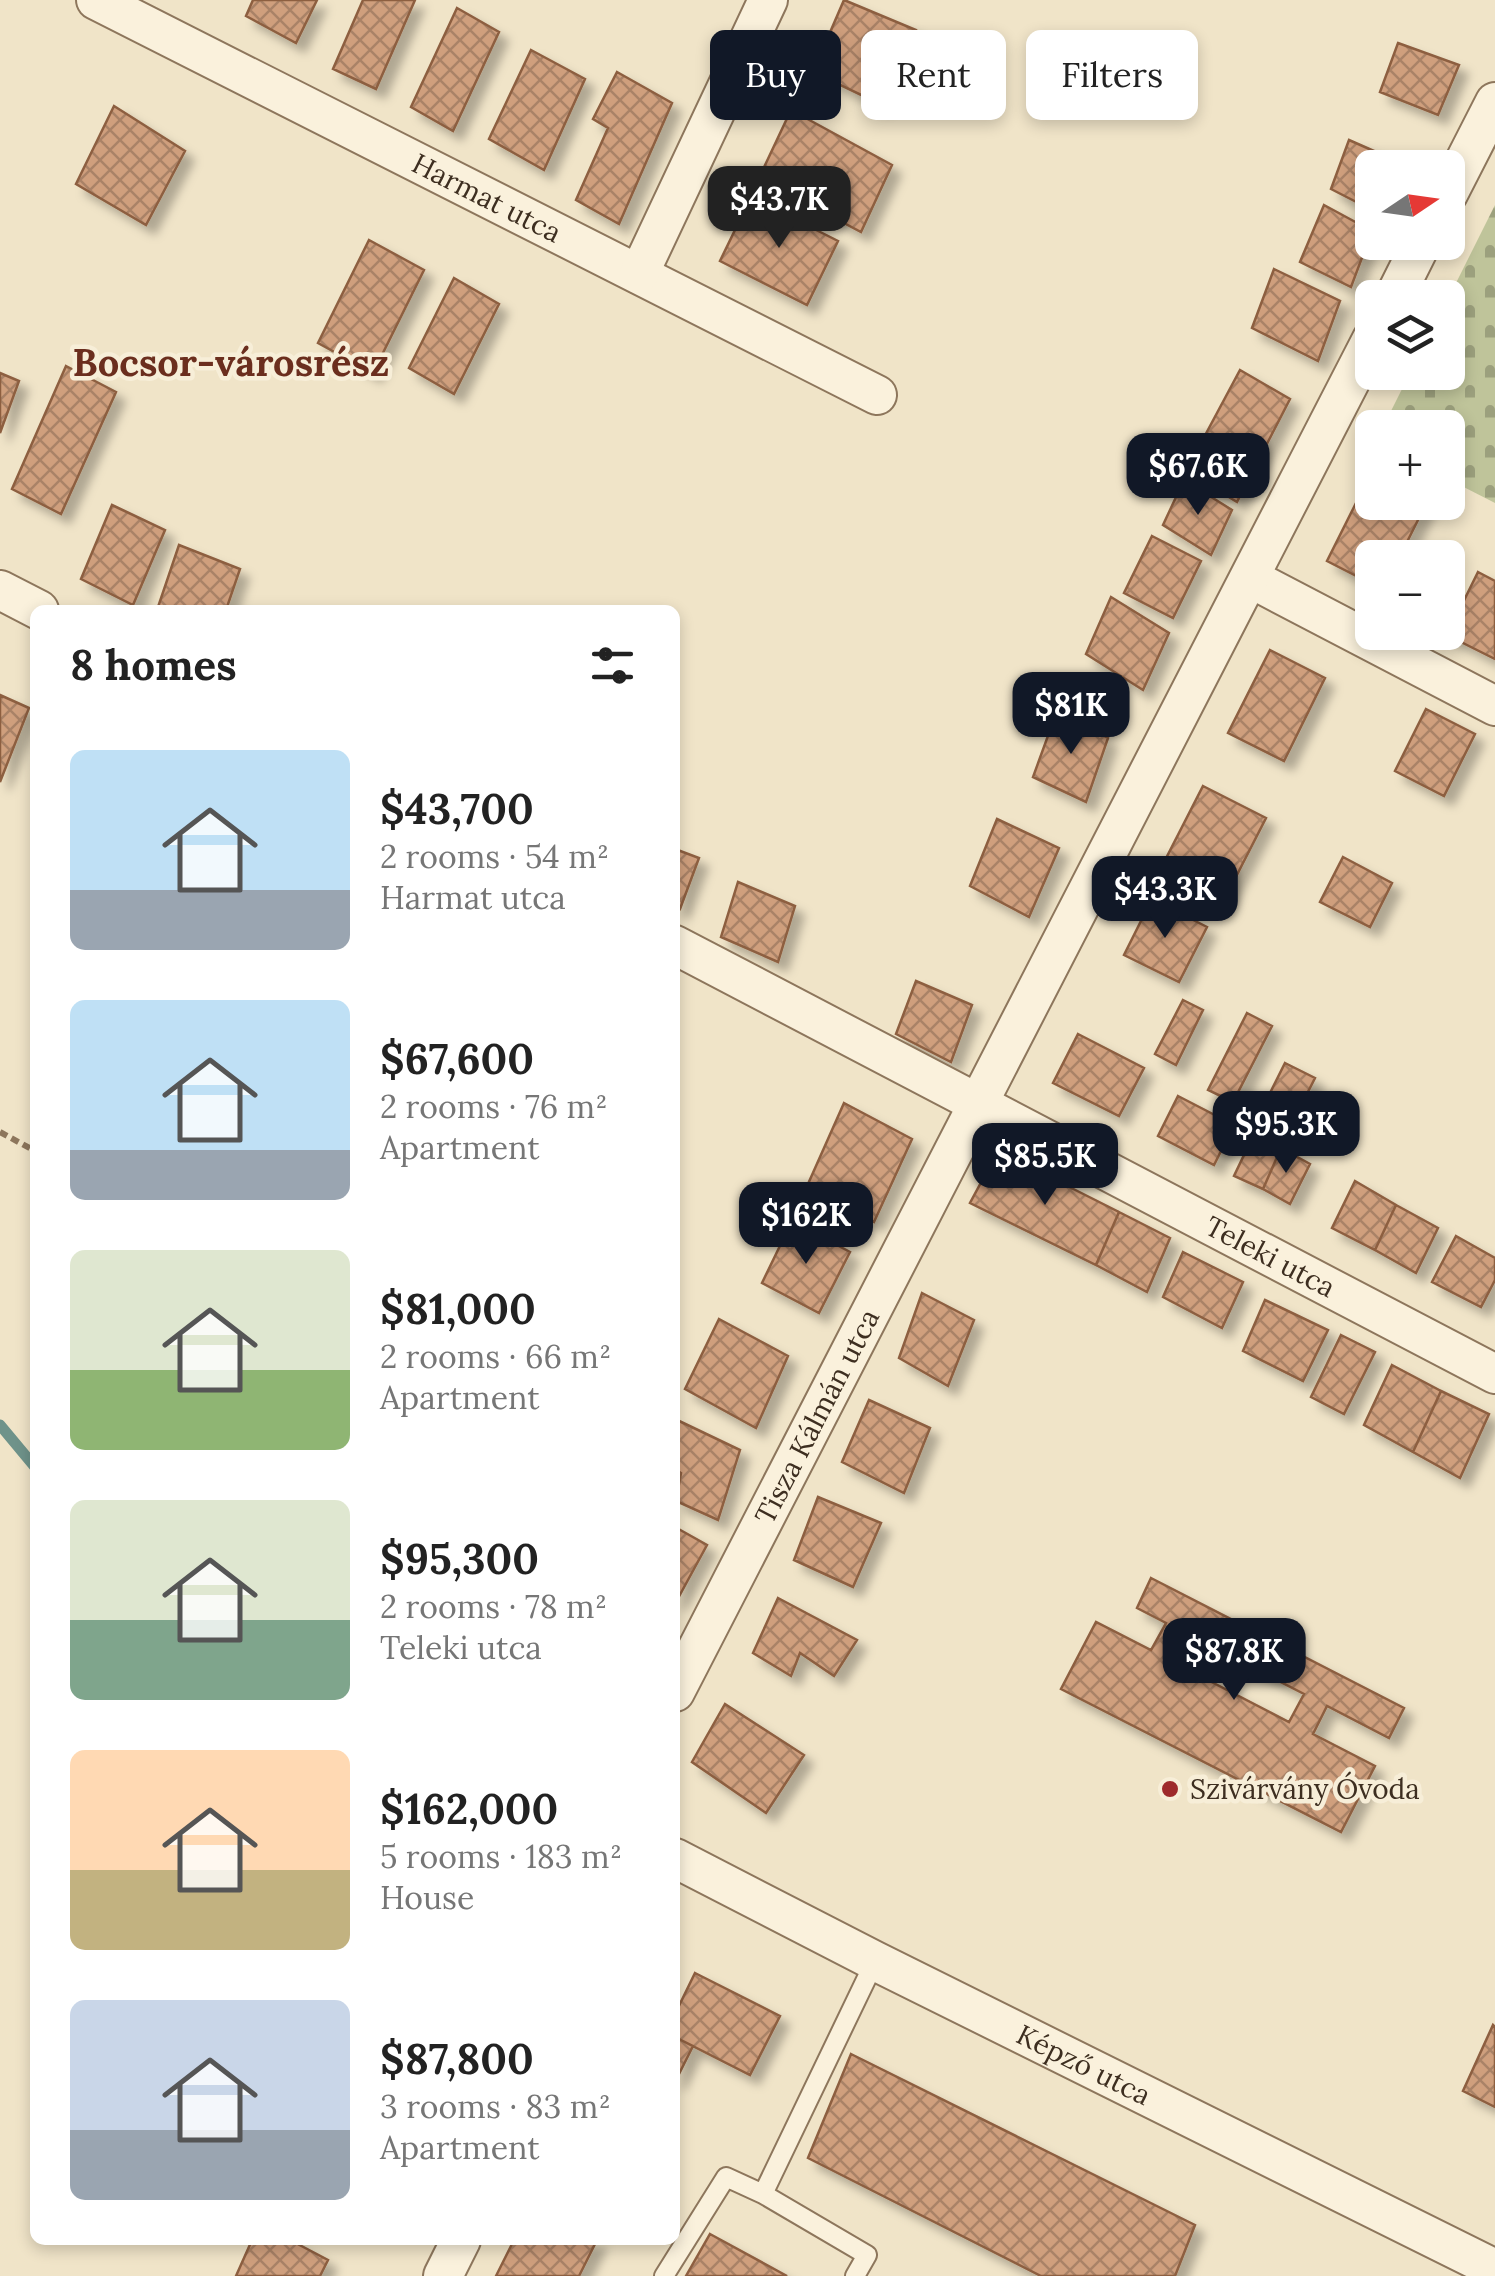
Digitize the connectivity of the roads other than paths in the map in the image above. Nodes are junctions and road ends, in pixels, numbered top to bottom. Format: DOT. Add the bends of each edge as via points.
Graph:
graph roads {
  1 [pos="96,0"];
  2 [pos="768,0"];
  3 [pos="1495,102"];
  4 [pos="1465,161"];
  5 [pos="639,274"];
  6 [pos="1355,373"];
  7 [pos="877,396"];
  8 [pos="1250,578"];
  9 [pos="0,590"];
  10 [pos="30,606"];
  11 [pos="1495,706"];
  12 [pos="680,948"];
  13 [pos="979,1105"];
  14 [pos="1495,1374"];
  15 [pos="680,1682"];
  16 [pos="680,1861"];
  17 [pos="875,1961"];
  18 [pos="763,2194"];
  19 [pos="458,2245"];
  20 [pos="1479,2268"];
  21 [pos="442,2276"];
  22 [pos="664,2276"];
  23 [pos="855,2276"];
  1 -- 5 [label="street, Harmat utca"];
  2 -- 5 [label="street"];
  3 -- 4 [label="street"];
  5 -- 7 [label="street, Harmat utca"];
  6 -- 8 [label="street, Tisza Kálmán utca"];
  8 -- 11 [label="street"];
  8 -- 13 [label="street, Tisza Kálmán utca"];
  9 -- 10 [label="street"];
  12 -- 13 [label="street, Teleki utca"];
  13 -- 14 [label="street, Teleki utca"];
  13 -- 15 [label="street, Tisza Kálmán utca"];
  16 -- 17 [label="street, Képző utca"];
  17 -- 18 [label="lane"];
  17 -- 20 [label="street, Képző utca"];
  18 -- 22 [label="lane" via="726,2177"];
  18 -- 23 [label="lane" via="866,2256"];
  19 -- 21 [label="street"];
}
